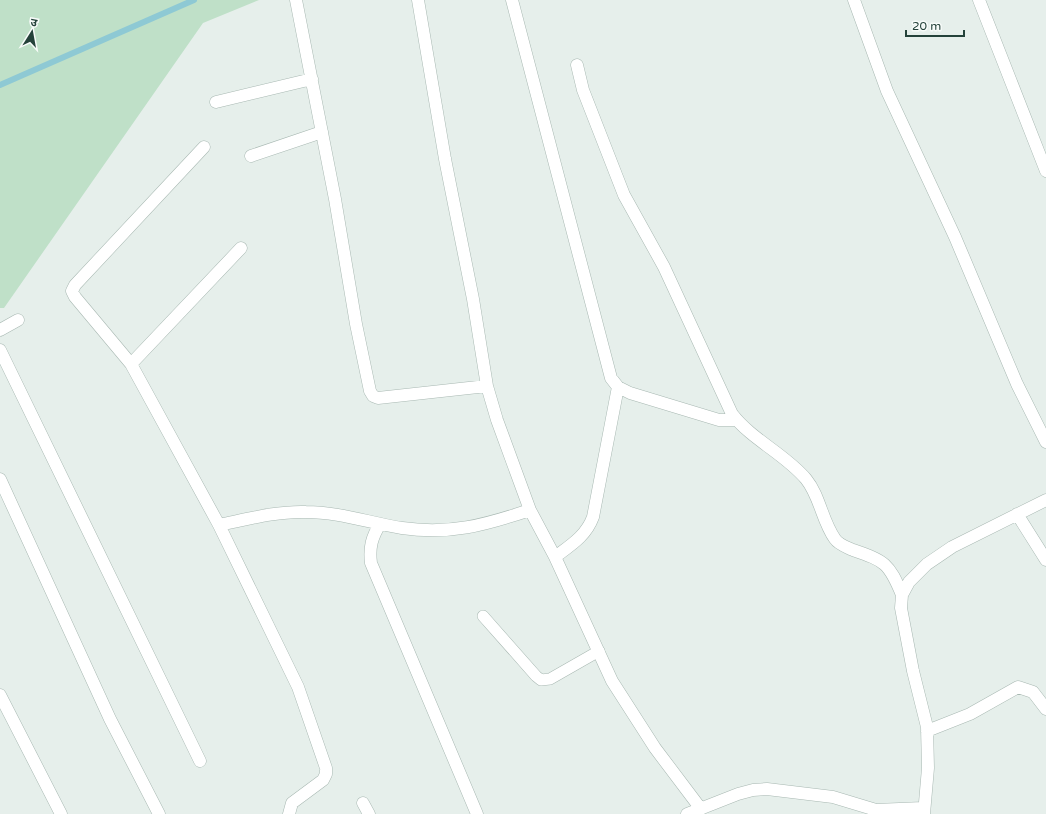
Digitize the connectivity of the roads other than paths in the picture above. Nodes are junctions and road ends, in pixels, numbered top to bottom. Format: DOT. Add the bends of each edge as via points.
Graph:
graph roads {
  1 [pos="296,0"];
  2 [pos="418,0"];
  3 [pos="512,0"];
  4 [pos="854,0"];
  5 [pos="979,0"];
  6 [pos="576,65"];
  7 [pos="312,79"];
  8 [pos="216,102"];
  9 [pos="322,132"];
  10 [pos="204,147"];
  11 [pos="250,156"];
  12 [pos="1046,171"];
  13 [pos="241,248"];
  14 [pos="18,320"];
  15 [pos="0,330"];
  16 [pos="0,350"];
  17 [pos="131,364"];
  18 [pos="487,386"];
  19 [pos="618,387"];
  20 [pos="737,420"];
  21 [pos="1046,442"];
  22 [pos="0,479"];
  23 [pos="1046,500"];
  24 [pos="530,510"];
  25 [pos="1017,514"];
  26 [pos="380,524"];
  27 [pos="219,525"];
  28 [pos="556,558"];
  29 [pos="1046,560"];
  30 [pos="902,595"];
  31 [pos="483,616"];
  32 [pos="599,651"];
  33 [pos="0,695"];
  34 [pos="1046,709"];
  35 [pos="927,731"];
  36 [pos="200,761"];
  37 [pos="363,803"];
  38 [pos="701,809"];
  39 [pos="923,811"];
  40 [pos="61,814"];
  41 [pos="159,814"];
  42 [pos="289,814"];
  43 [pos="370,814"];
  44 [pos="477,814"];
  45 [pos="686,814"];
  1 -- 7 [label="street"];
  2 -- 18 [label="street"];
  3 -- 19 [label="street" via="611,378"];
  4 -- 21 [label="street" via="887,91 955,237 1017,384"];
  5 -- 12 [label="street"];
  6 -- 20 [label="street" via="582,90 624,195 664,268"];
  7 -- 8 [label="street"];
  7 -- 9 [label="street"];
  9 -- 11 [label="street"];
  9 -- 18 [label="street" via="356,324 373,396 378,398"];
  10 -- 17 [label="street" via="72,291"];
  13 -- 17 [label="street"];
  14 -- 15 [label="street"];
  16 -- 36 [label="street"];
  17 -- 27 [label="street"];
  18 -- 24 [label="street"];
  19 -- 20 [label="street" via="719,420"];
  19 -- 28 [label="street" via="590,528 584,536"];
  20 -- 30 [label="street" via="805,478 813,489 835,540 885,565 893,573"];
  22 -- 41 [label="street" via="110,719"];
  23 -- 25 [label="street"];
  24 -- 26 [label="street" via="465,529 436,531"];
  24 -- 28 [label="street"];
  25 -- 29 [label="street"];
  25 -- 30 [label="street" via="952,547 927,564 908,582"];
  26 -- 27 [label="street" via="340,514 306,512 274,514"];
  26 -- 44 [label="street" via="372,536 371,563"];
  27 -- 42 [label="street" via="298,687 326,768 323,780 292,803"];
  28 -- 32 [label="street"];
  30 -- 35 [label="street" via="901,608"];
  31 -- 32 [label="lane" via="542,680 550,679"];
  32 -- 38 [label="street" via="612,681 655,748"];
  33 -- 40 [label="street"];
  34 -- 35 [label="street" via="1033,692 1018,687 970,714"];
  35 -- 39 [label="street" via="928,768"];
  37 -- 43 [label="street"];
  38 -- 39 [label="street" via="738,794 767,789 833,797 876,810"];
  38 -- 45 [label="street"];
}
